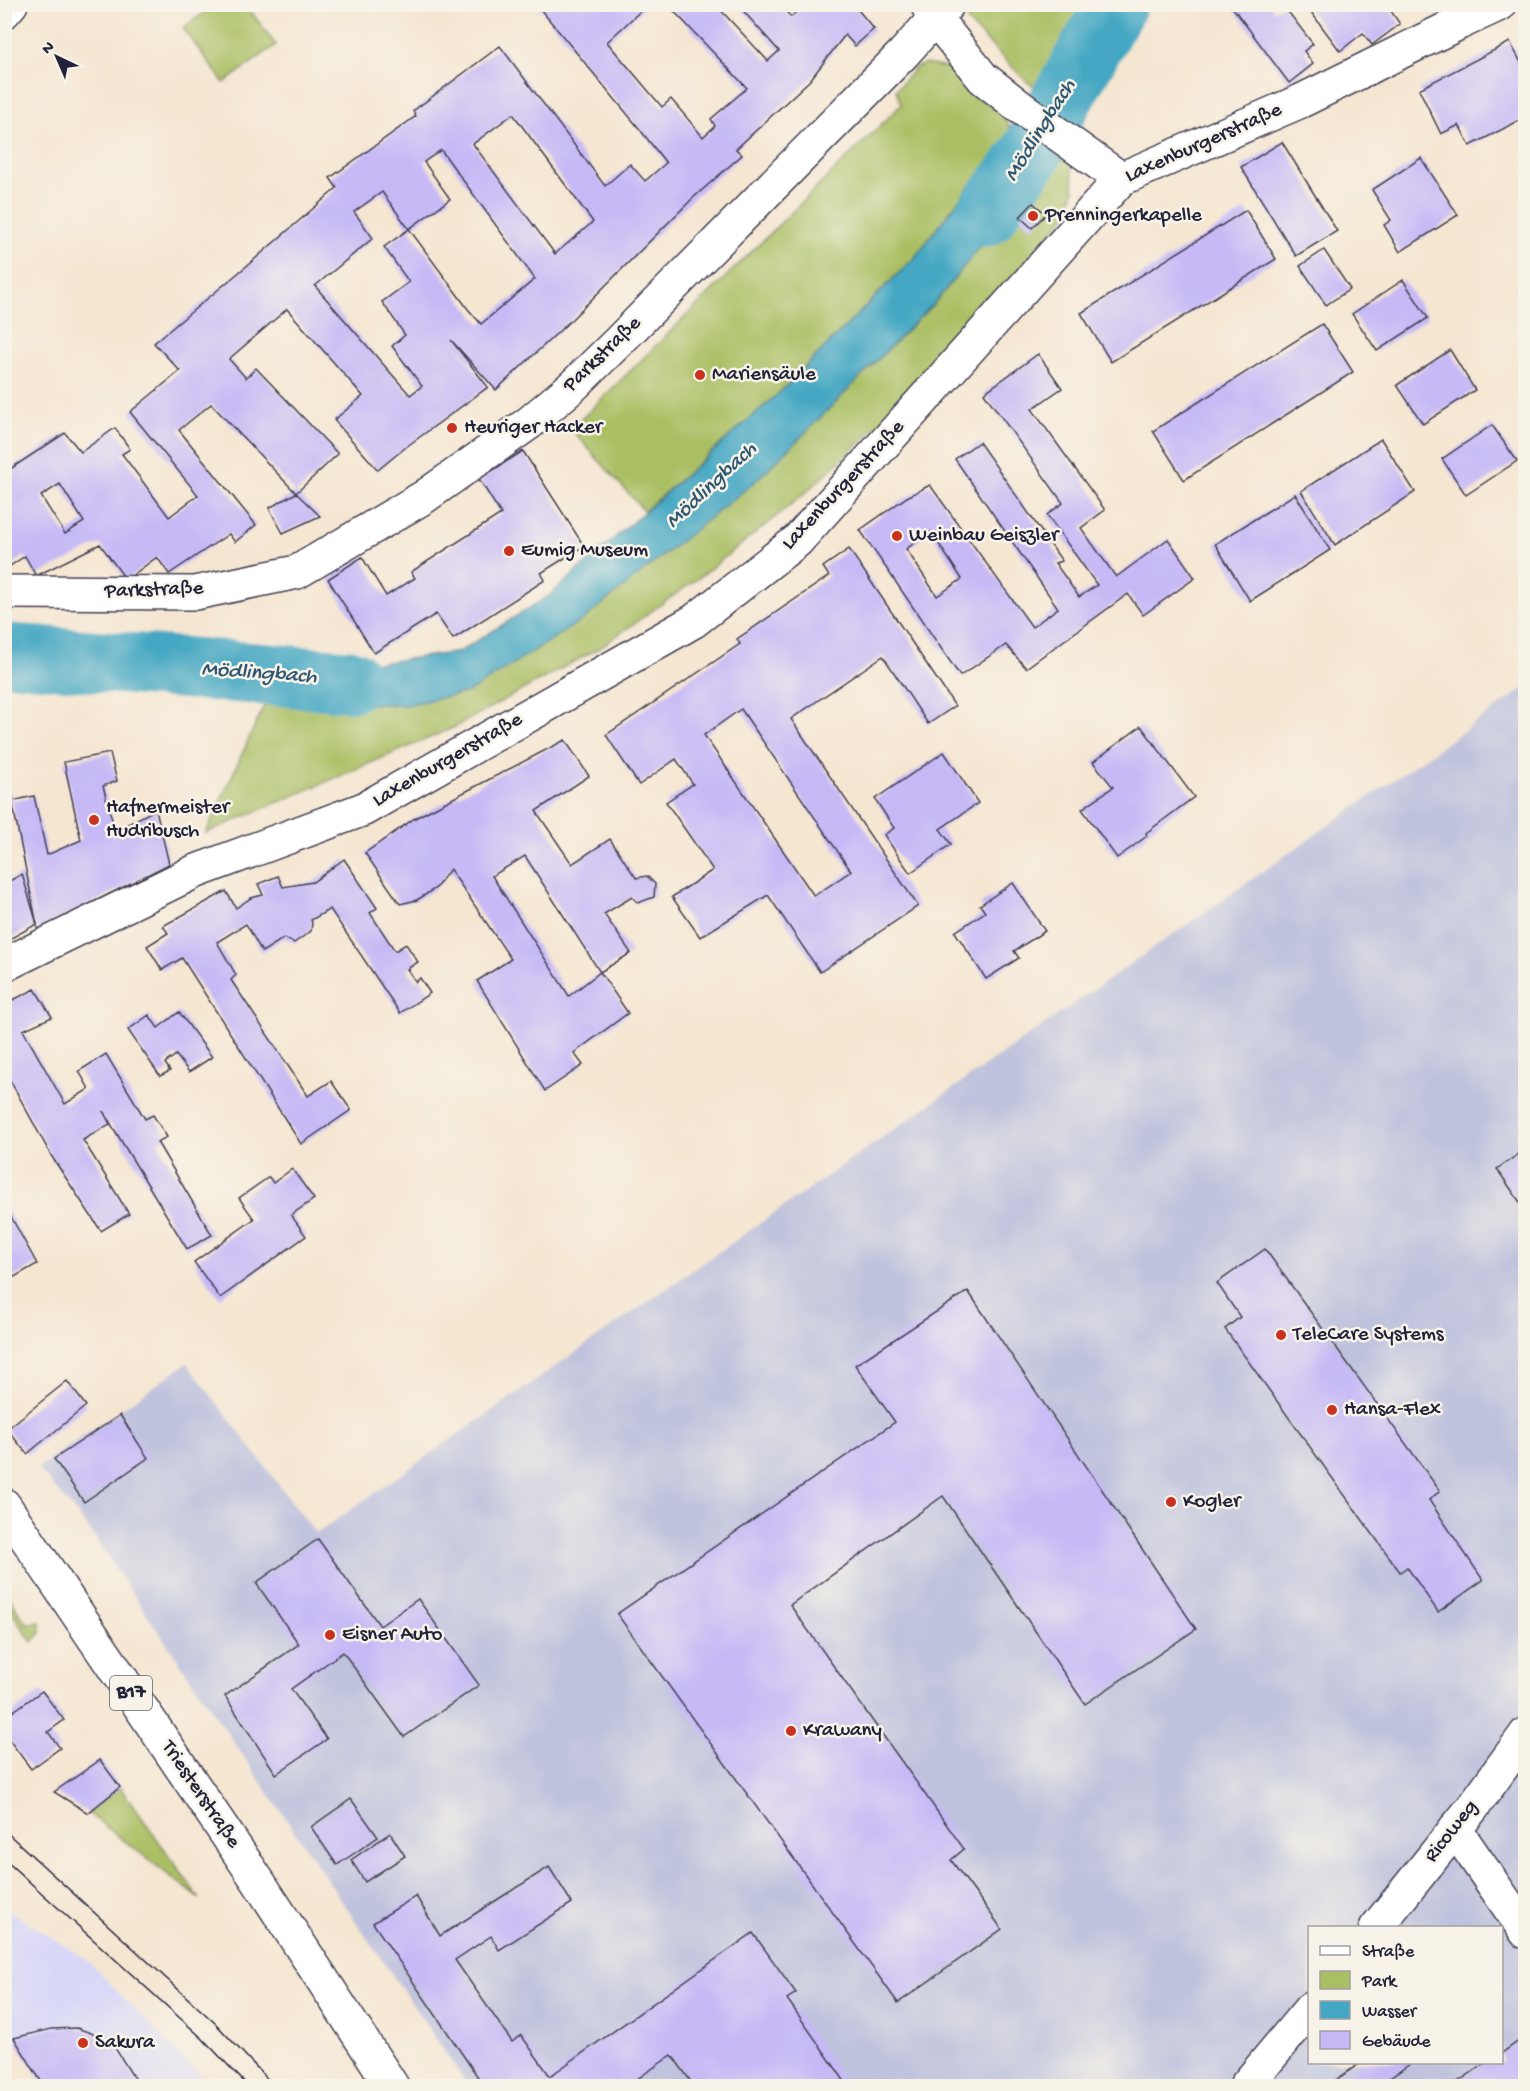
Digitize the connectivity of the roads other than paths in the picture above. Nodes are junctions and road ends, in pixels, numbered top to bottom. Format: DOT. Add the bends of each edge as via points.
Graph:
graph roads {
  1 [pos="11,4"];
  2 [pos="1500,4"];
  3 [pos="937,9"];
  4 [pos="4,12"];
  5 [pos="1120,179"];
  6 [pos="4,592"];
  7 [pos="4,965"];
  8 [pos="4,1505"];
  9 [pos="1526,1734"];
  10 [pos="1455,1829"];
  11 [pos="1378,1926"];
  12 [pos="1526,1932"];
  13 [pos="1308,2011"];
  14 [pos="392,2086"];
  15 [pos="1246,2086"];
  1 -- 4 [label="street"];
  2 -- 5 [label="street, Laxenburgerstraße" via="1301,101"];
  3 -- 5 [label="street" via="983,78"];
  3 -- 6 [label="street, Parkstraße" via="861,97 572,387 530,423 424,498 297,572 195,593"];
  5 -- 7 [label="street, Laxenburgerstraße" via="797,541 694,621 364,809 194,872"];
  8 -- 14 [label="street, Triesterstraße / B17"];
  9 -- 10 [label="street, Ricoweg"];
  10 -- 11 [label="street, Ricoweg"];
  10 -- 12 [label="street"];
  13 -- 15 [label="street"];
}
